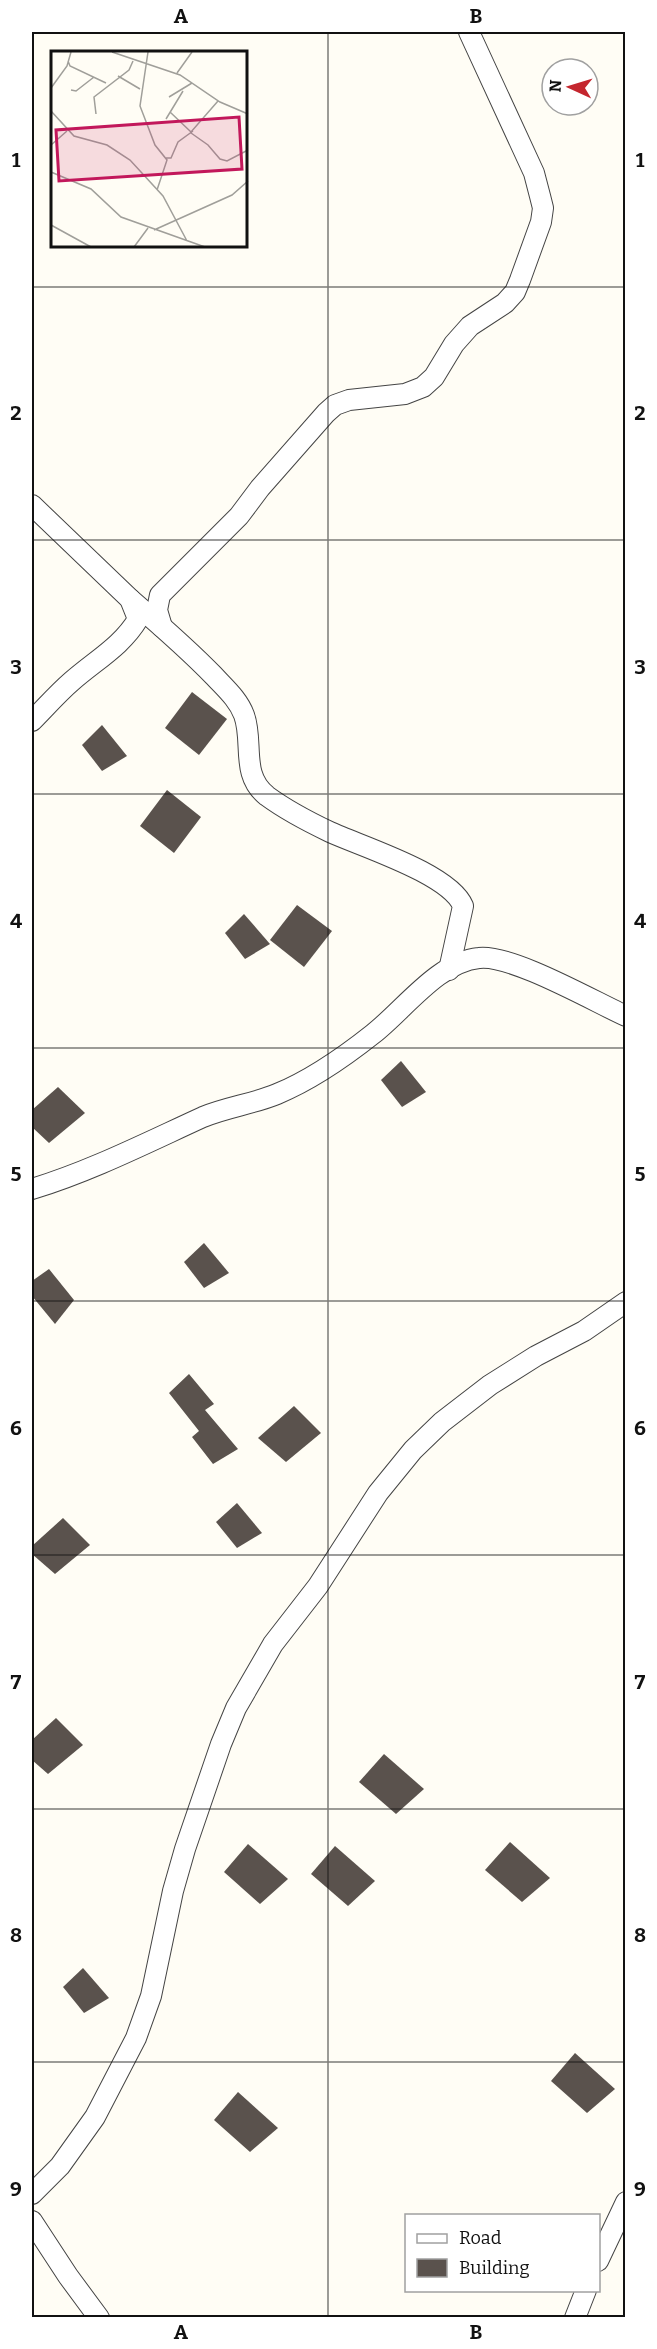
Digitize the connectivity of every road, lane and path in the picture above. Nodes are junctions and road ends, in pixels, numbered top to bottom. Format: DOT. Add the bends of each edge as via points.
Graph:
graph roads {
  1 [pos="469,32"];
  2 [pos="32,505"];
  3 [pos="130,599"];
  4 [pos="162,627"];
  5 [pos="32,721"];
  6 [pos="449,970"];
  7 [pos="626,1016"];
  8 [pos="32,1189"];
  9 [pos="626,1302"];
  10 [pos="32,2194"];
  11 [pos="626,2202"];
  12 [pos="32,2221"];
  13 [pos="600,2257"];
  14 [pos="585,2292"];
  15 [pos="99,2318"];
  16 [pos="574,2318"];
  1 -- 4 [label="street" via="534,173 543,208 515,292 470,326 423,387 405,394 349,400 326,413 239,516 160,596"];
  2 -- 3 [label="street"];
  3 -- 4 [label="street"];
  3 -- 5 [label="street" via="138,619 130,632"];
  4 -- 6 [label="street" via="236,699 248,728 248,763 258,787 330,832 432,876 460,898 463,906"];
  6 -- 7 [label="street" via="466,961 496,958"];
  6 -- 8 [label="street" via="336,1062 277,1094 204,1117 73,1177"];
  9 -- 10 [label="street" via="476,1394 427,1436 378,1493 318,1586 273,1644 236,1708 221,1744 185,1849 151,1996 136,2038 95,2117 60,2166"];
  11 -- 13 [label="street"];
  12 -- 15 [label="street"];
  14 -- 16 [label="street"];
}
